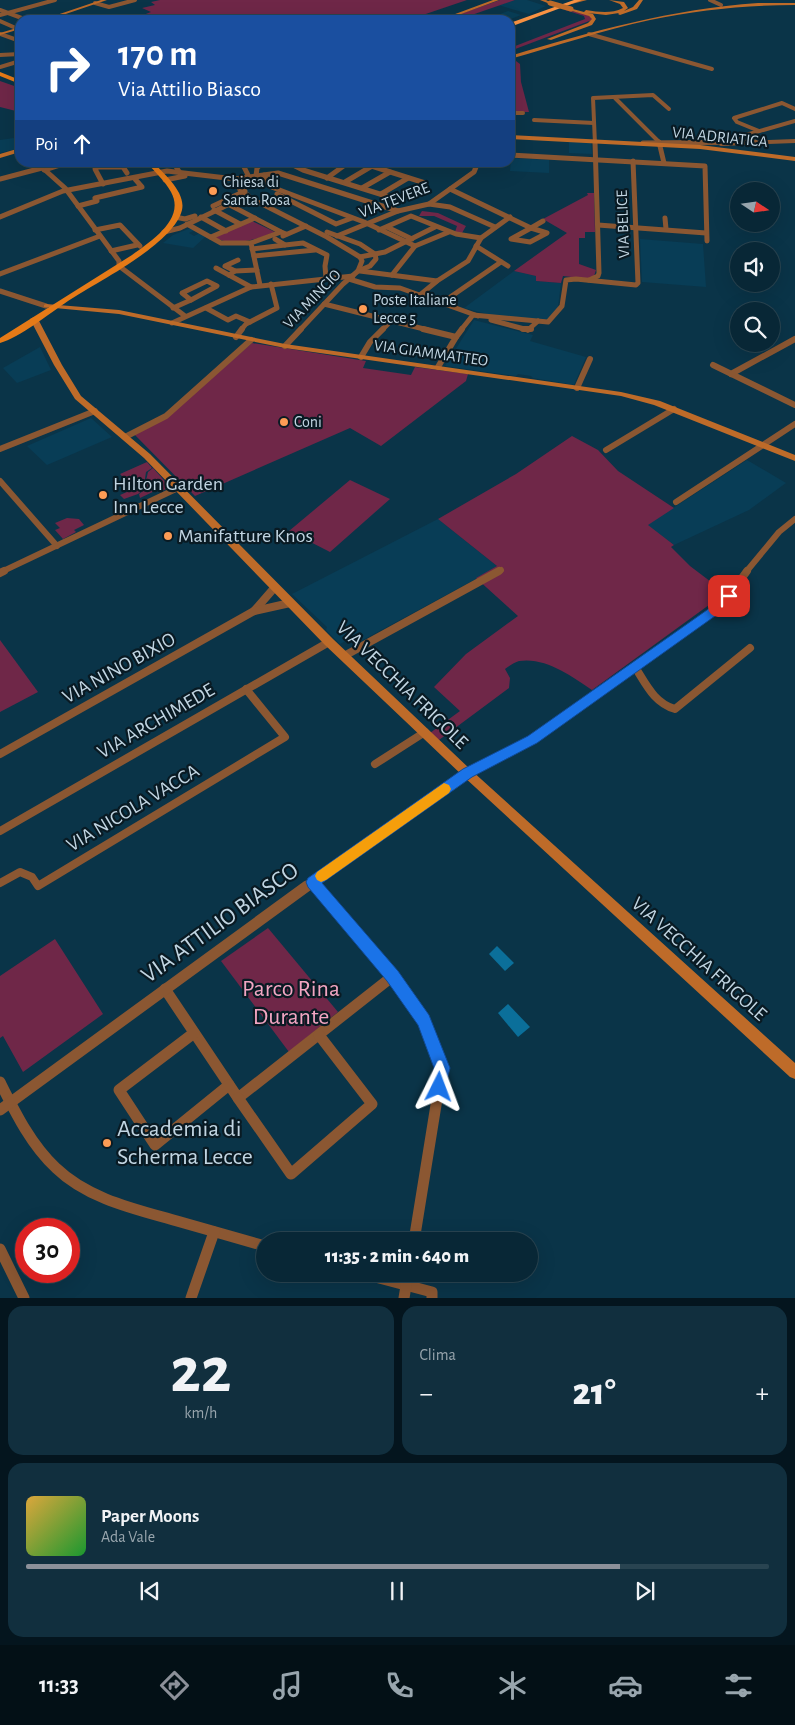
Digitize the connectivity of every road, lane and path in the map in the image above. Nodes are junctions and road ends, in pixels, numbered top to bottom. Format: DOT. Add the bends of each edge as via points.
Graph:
graph roads {
  1 [pos="44,0"];
  2 [pos="54,0"];
  3 [pos="105,0"];
  4 [pos="135,0"];
  5 [pos="497,0"];
  6 [pos="542,0"];
  7 [pos="579,0"];
  8 [pos="585,0"];
  9 [pos="611,0"];
  10 [pos="641,0"];
  11 [pos="710,0"];
  12 [pos="48,2"];
  13 [pos="549,2"];
  14 [pos="95,3"];
  15 [pos="569,4"];
  16 [pos="795,4"];
  17 [pos="721,5"];
  18 [pos="0,10"];
  19 [pos="8,13"];
  20 [pos="620,14"];
  21 [pos="0,15"];
  22 [pos="59,15"];
  23 [pos="455,15"];
  24 [pos="15,16"];
  25 [pos="605,19"];
  26 [pos="0,21"];
  27 [pos="515,21"];
  28 [pos="597,21"];
  29 [pos="590,24"];
  30 [pos="15,27"];
  31 [pos="15,29"];
  32 [pos="0,34"];
  33 [pos="589,34"];
  34 [pos="15,39"];
  35 [pos="515,50"];
  36 [pos="15,54"];
  37 [pos="0,55"];
  38 [pos="515,56"];
  39 [pos="15,62"];
  40 [pos="0,68"];
  41 [pos="712,68"];
  42 [pos="0,76"];
  43 [pos="15,81"];
  44 [pos="615,98"];
  45 [pos="669,109"];
  46 [pos="795,109"];
  47 [pos="515,113"];
  48 [pos="523,113"];
  49 [pos="534,120"];
  50 [pos="795,121"];
  51 [pos="594,122"];
  52 [pos="759,131"];
  53 [pos="515,137"];
  54 [pos="594,141"];
  55 [pos="795,141"];
  56 [pos="660,143"];
  57 [pos="713,145"];
  58 [pos="15,152"];
  59 [pos="515,154"];
  60 [pos="0,156"];
  61 [pos="596,159"];
  62 [pos="795,159"];
  63 [pos="633,161"];
  64 [pos="664,163"];
  65 [pos="50,167"];
  66 [pos="148,167"];
  67 [pos="152,167"];
  68 [pos="176,167"];
  69 [pos="244,167"];
  70 [pos="253,167"];
  71 [pos="289,167"];
  72 [pos="302,167"];
  73 [pos="343,167"];
  74 [pos="370,167"];
  75 [pos="375,167"];
  76 [pos="476,167"];
  77 [pos="258,168"];
  78 [pos="43,169"];
  79 [pos="390,172"];
  80 [pos="127,173"];
  81 [pos="180,173"];
  82 [pos="278,173"];
  83 [pos="156,174"];
  84 [pos="188,175"];
  85 [pos="196,175"];
  86 [pos="264,175"];
  87 [pos="256,176"];
  88 [pos="249,177"];
  89 [pos="0,178"];
  90 [pos="327,178"];
  91 [pos="408,178"];
  92 [pos="78,179"];
  93 [pos="135,179"];
  94 [pos="238,179"];
  95 [pos="336,179"];
  96 [pos="165,180"];
  97 [pos="122,181"];
  98 [pos="344,182"];
  99 [pos="106,184"];
  100 [pos="269,186"];
  101 [pos="85,187"];
  102 [pos="323,187"];
  103 [pos="362,188"];
  104 [pos="450,189"];
  105 [pos="67,190"];
  106 [pos="129,190"];
  107 [pos="115,193"];
  108 [pos="245,193"];
  109 [pos="380,194"];
  110 [pos="95,198"];
  111 [pos="228,204"];
  112 [pos="429,204"];
  113 [pos="78,206"];
  114 [pos="214,210"];
  115 [pos="398,211"];
  116 [pos="0,217"];
  117 [pos="175,217"];
  118 [pos="201,217"];
  119 [pos="255,218"];
  120 [pos="352,218"];
  121 [pos="510,218"];
  122 [pos="665,218"];
  123 [pos="543,221"];
  124 [pos="366,223"];
  125 [pos="187,224"];
  126 [pos="240,224"];
  127 [pos="435,225"];
  128 [pos="598,225"];
  129 [pos="306,226"];
  130 [pos="387,227"];
  131 [pos="495,227"];
  132 [pos="531,228"];
  133 [pos="636,228"];
  134 [pos="95,230"];
  135 [pos="226,230"];
  136 [pos="379,230"];
  137 [pos="666,230"];
  138 [pos="164,232"];
  139 [pos="450,232"];
  140 [pos="284,233"];
  141 [pos="706,233"];
  142 [pos="100,236"];
  143 [pos="336,236"];
  144 [pos="211,237"];
  145 [pos="412,238"];
  146 [pos="481,238"];
  147 [pos="275,239"];
  148 [pos="707,240"];
  149 [pos="405,242"];
  150 [pos="297,243"];
  151 [pos="139,245"];
  152 [pos="285,245"];
  153 [pos="252,246"];
  154 [pos="415,246"];
  155 [pos="476,246"];
  156 [pos="317,250"];
  157 [pos="111,251"];
  158 [pos="300,251"];
  159 [pos="374,252"];
  160 [pos="486,253"];
  161 [pos="254,256"];
  162 [pos="362,257"];
  163 [pos="238,260"];
  164 [pos="468,261"];
  165 [pos="501,262"];
  166 [pos="119,263"];
  167 [pos="508,266"];
  168 [pos="216,268"];
  169 [pos="257,270"];
  170 [pos="358,271"];
  171 [pos="236,272"];
  172 [pos="0,274"];
  173 [pos="229,274"];
  174 [pos="392,275"];
  175 [pos="326,278"];
  176 [pos="349,279"];
  177 [pos="587,280"];
  178 [pos="437,282"];
  179 [pos="270,284"];
  180 [pos="260,285"];
  181 [pos="251,287"];
  182 [pos="0,292"];
  183 [pos="204,293"];
  184 [pos="420,295"];
  185 [pos="191,300"];
  186 [pos="220,301"];
  187 [pos="443,302"];
  188 [pos="324,304"];
  189 [pos="46,306"];
  190 [pos="56,306"];
  191 [pos="173,308"];
  192 [pos="206,308"];
  193 [pos="473,315"];
  194 [pos="185,316"];
  195 [pos="34,320"];
  196 [pos="391,321"];
  197 [pos="250,322"];
  198 [pos="538,322"];
  199 [pos="172,323"];
  200 [pos="0,336"];
  201 [pos="456,336"];
  202 [pos="236,337"];
  203 [pos="795,339"];
  204 [pos="251,340"];
  205 [pos="0,341"];
  206 [pos="285,346"];
  207 [pos="362,357"];
  208 [pos="590,359"];
  209 [pos="713,365"];
  210 [pos="438,367"];
  211 [pos="731,374"];
  212 [pos="577,388"];
  213 [pos="795,405"];
  214 [pos="674,409"];
  215 [pos="95,411"];
  216 [pos="795,424"];
  217 [pos="125,437"];
  218 [pos="762,445"];
  219 [pos="1,449"];
  220 [pos="606,450"];
  221 [pos="795,458"];
  222 [pos="0,481"];
  223 [pos="178,488"];
  224 [pos="676,502"];
  225 [pos="795,519"];
  226 [pos="57,546"];
  227 [pos="501,570"];
  228 [pos="0,573"];
  229 [pos="274,587"];
  230 [pos="290,603"];
  231 [pos="254,611"];
  232 [pos="329,642"];
  233 [pos="750,648"];
  234 [pos="344,656"];
  235 [pos="635,667"];
  236 [pos="246,689"];
  237 [pos="425,732"];
  238 [pos="0,754"];
  239 [pos="375,764"];
  240 [pos="467,773"];
  241 [pos="0,831"];
  242 [pos="313,882"];
  243 [pos="0,883"];
  244 [pos="393,976"];
  245 [pos="165,989"];
  246 [pos="194,1033"];
  247 [pos="319,1035"];
  248 [pos="795,1072"];
  249 [pos="0,1082"];
  250 [pos="230,1085"];
  251 [pos="238,1098"];
  252 [pos="10,1103"];
  253 [pos="0,1110"];
  254 [pos="214,1232"];
  255 [pos="415,1232"];
  256 [pos="256,1244"];
  257 [pos="0,1249"];
  258 [pos="4,1267"];
  259 [pos="392,1282"];
  260 [pos="406,1286"];
  261 [pos="24,1298"];
  262 [pos="191,1298"];
  263 [pos="432,1298"];
  1 -- 12 [label="street"];
  2 -- 12 [label="street"];
  3 -- 14 [label="street"];
  4 -- 14 [label="street" via="109,7"];
  5 -- 23 [label="street"];
  6 -- 13 [label="street"];
  7 -- 15 [label="highway"];
  8 -- 15 [label="street"];
  9 -- 15 [label="street" via="622,3 626,8 603,14"];
  10 -- 20 [label="street" via="635,8"];
  11 -- 17 [label="street"];
  12 -- 19 [label="street"];
  13 -- 15 [label="street, bridge"];
  14 -- 22 [label="street"];
  15 -- 20 [label="street" via="596,14"];
  15 -- 27 [label="highway"];
  15 -- 29 [label="street" via="591,15 594,19"];
  16 -- 17 [label="street"];
  17 -- 33 [label="street" via="634,20"];
  18 -- 19 [label="street"];
  19 -- 21 [label="street"];
  19 -- 24 [label="street"];
  20 -- 25 [label="street"];
  26 -- 30 [label="street"];
  28 -- 29 [label="street"];
  29 -- 35 [label="street"];
  31 -- 32 [label="street"];
  32 -- 34 [label="street"];
  33 -- 38 [label="street"];
  33 -- 41 [label="street"];
  36 -- 37 [label="street"];
  39 -- 40 [label="street"];
  42 -- 43 [label="main road"];
  44 -- 45 [label="street" via="653,95"];
  44 -- 51 [label="street" via="593,98"];
  44 -- 56 [label="street"];
  46 -- 52 [label="street" via="782,103 734,118"];
  47 -- 48 [label="street"];
  49 -- 51 [label="street"];
  50 -- 52 [label="street"];
  51 -- 54 [label="street"];
  52 -- 57 [label="street"];
  53 -- 54 [label="street, VIA ADRIATICA"];
  54 -- 56 [label="street, VIA ADRIATICA"];
  54 -- 61 [label="street"];
  55 -- 57 [label="street"];
  56 -- 57 [label="street, VIA ADRIATICA"];
  56 -- 57 [label="street, VIA ADRIATICA"];
  56 -- 64 [label="street"];
  57 -- 62 [label="street, VIA ADRIATICA"];
  58 -- 60 [label="street"];
  59 -- 61 [label="street"];
  61 -- 63 [label="street"];
  61 -- 128 [label="street"];
  63 -- 64 [label="street"];
  63 -- 133 [label="street, VIA BELICE"];
  64 -- 141 [label="street" via="705,166"];
  65 -- 78 [label="street"];
  66 -- 83 [label="main road"];
  67 -- 83 [label="main road"];
  68 -- 81 [label="street"];
  69 -- 88 [label="street"];
  70 -- 77 [label="street"];
  71 -- 82 [label="street"];
  72 -- 90 [label="street"];
  73 -- 90 [label="street"];
  74 -- 98 [label="street"];
  75 -- 79 [label="street"];
  76 -- 104 [label="street, VIA TEVERE" via="474,172"];
  77 -- 87 [label="street"];
  78 -- 89 [label="street"];
  78 -- 105 [label="street"];
  79 -- 91 [label="street"];
  79 -- 103 [label="street"];
  80 -- 99 [label="street" via="123,167 98,167 95,169"];
  81 -- 83 [label="street" via="167,171"];
  81 -- 85 [label="street"];
  82 -- 86 [label="street"];
  82 -- 102 [label="street"];
  83 -- 84 [label="street"];
  83 -- 93 [label="street"];
  83 -- 96 [label="main road"];
  83 -- 151 [label="main road" via="172,204 156,232"];
  84 -- 85 [label="street"];
  84 -- 96 [label="street"];
  85 -- 94 [label="street"];
  86 -- 87 [label="street"];
  86 -- 100 [label="street"];
  87 -- 88 [label="street"];
  88 -- 94 [label="street"];
  90 -- 95 [label="street"];
  91 -- 109 [label="street"];
  91 -- 109 [label="street" via="425,183 399,200"];
  92 -- 101 [label="street"];
  93 -- 97 [label="street"];
  93 -- 106 [label="street" via="142,187"];
  94 -- 108 [label="street"];
  95 -- 98 [label="street"];
  95 -- 102 [label="street"];
  96 -- 117 [label="main road" via="178,201"];
  97 -- 99 [label="street"];
  97 -- 106 [label="street"];
  98 -- 103 [label="street"];
  99 -- 101 [label="street"];
  99 -- 107 [label="street"];
  100 -- 120 [label="street"];
  100 -- 120 [label="street" via="270,190 336,224"];
  101 -- 105 [label="street"];
  101 -- 110 [label="street"];
  102 -- 115 [label="street"];
  103 -- 109 [label="street"];
  104 -- 112 [label="street, VIA TEVERE"];
  104 -- 121 [label="street"];
  105 -- 113 [label="street"];
  105 -- 116 [label="street"];
  106 -- 107 [label="street"];
  107 -- 110 [label="street"];
  108 -- 111 [label="street"];
  108 -- 117 [label="street" via="192,217"];
  108 -- 129 [label="street"];
  108 -- 143 [label="street"];
  110 -- 113 [label="street" via="98,201"];
  111 -- 114 [label="street"];
  111 -- 119 [label="street"];
  112 -- 115 [label="street, VIA TEVERE"];
  112 -- 131 [label="street" via="450,207"];
  113 -- 134 [label="street"];
  114 -- 118 [label="street"];
  114 -- 126 [label="street"];
  115 -- 124 [label="street, VIA TEVERE"];
  117 -- 138 [label="main road"];
  118 -- 125 [label="street"];
  118 -- 135 [label="street"];
  119 -- 126 [label="street"];
  119 -- 140 [label="street"];
  120 -- 124 [label="street"];
  121 -- 131 [label="street"];
  121 -- 132 [label="street"];
  122 -- 137 [label="street"];
  123 -- 132 [label="street"];
  124 -- 136 [label="street"];
  124 -- 143 [label="street, VIA TEVERE"];
  125 -- 138 [label="street"];
  125 -- 144 [label="street"];
  126 -- 135 [label="street"];
  127 -- 130 [label="street" via="411,216"];
  127 -- 139 [label="street"];
  127 -- 145 [label="street"];
  128 -- 133 [label="street"];
  128 -- 177 [label="street" via="599,272 594,279"];
  129 -- 140 [label="street"];
  129 -- 162 [label="street"];
  130 -- 136 [label="street"];
  130 -- 145 [label="street"];
  131 -- 146 [label="street"];
  132 -- 132 [label="street" via="524,232 511,239 524,244 547,233"];
  133 -- 137 [label="street"];
  133 -- 177 [label="street, VIA BELICE" via="638,283"];
  134 -- 142 [label="street"];
  134 -- 151 [label="street" via="120,225"];
  135 -- 144 [label="street"];
  136 -- 149 [label="street"];
  137 -- 141 [label="street"];
  138 -- 166 [label="main road"];
  139 -- 146 [label="street"];
  139 -- 154 [label="street"];
  140 -- 147 [label="street"];
  140 -- 153 [label="street"];
  141 -- 148 [label="street"];
  142 -- 157 [label="street"];
  142 -- 172 [label="street"];
  143 -- 159 [label="street"];
  144 -- 153 [label="street" via="227,248"];
  145 -- 149 [label="street"];
  146 -- 155 [label="street"];
  147 -- 152 [label="street"];
  147 -- 153 [label="street"];
  149 -- 154 [label="street"];
  149 -- 159 [label="street" via="385,252"];
  150 -- 152 [label="street"];
  150 -- 156 [label="street"];
  150 -- 158 [label="street"];
  151 -- 157 [label="street"];
  151 -- 166 [label="main road"];
  152 -- 153 [label="street"];
  153 -- 161 [label="street"];
  154 -- 174 [label="street"];
  155 -- 160 [label="street"];
  155 -- 164 [label="street"];
  156 -- 158 [label="street"];
  156 -- 175 [label="street" via="327,255"];
  157 -- 166 [label="street"];
  158 -- 161 [label="street"];
  159 -- 162 [label="street"];
  159 -- 170 [label="street, VIA MINCIO" via="376,258 370,266"];
  160 -- 164 [label="street"];
  160 -- 165 [label="street"];
  161 -- 169 [label="street"];
  162 -- 170 [label="street"];
  163 -- 171 [label="street" via="225,266"];
  164 -- 178 [label="street"];
  165 -- 167 [label="street"];
  165 -- 187 [label="street"];
  166 -- 189 [label="main road"];
  166 -- 190 [label="main road"];
  166 -- 191 [label="street"];
  168 -- 173 [label="street"];
  169 -- 171 [label="street"];
  169 -- 180 [label="street"];
  170 -- 174 [label="street"];
  170 -- 176 [label="street, VIA MINCIO"];
  171 -- 173 [label="street"];
  173 -- 181 [label="street"];
  174 -- 178 [label="street"];
  175 -- 176 [label="street"];
  175 -- 176 [label="street"];
  175 -- 179 [label="street"];
  176 -- 184 [label="street"];
  176 -- 188 [label="street, VIA MINCIO"];
  177 -- 198 [label="street" via="566,280 562,306 548,322"];
  178 -- 184 [label="street"];
  179 -- 180 [label="street"];
  179 -- 197 [label="street" via="277,308"];
  180 -- 181 [label="street"];
  181 -- 186 [label="street"];
  182 -- 189 [label="street"];
  183 -- 185 [label="street"];
  183 -- 185 [label="street" via="217,286 207,281 182,293"];
  183 -- 186 [label="street"];
  184 -- 187 [label="street"];
  185 -- 191 [label="street"];
  186 -- 192 [label="street"];
  187 -- 193 [label="street"];
  188 -- 196 [label="street"];
  188 -- 206 [label="street, VIA MINCIO"];
  189 -- 190 [label="street, VIA GIAMMATTEO"];
  189 -- 200 [label="main road"];
  190 -- 195 [label="main road"];
  190 -- 199 [label="street, VIA GIAMMATTEO" via="118,312"];
  191 -- 194 [label="street"];
  192 -- 194 [label="street"];
  192 -- 197 [label="street" via="228,320 236,316"];
  193 -- 198 [label="street"];
  193 -- 198 [label="street" via="524,329 532,328"];
  193 -- 201 [label="street"];
  194 -- 199 [label="street"];
  195 -- 205 [label="main road"];
  195 -- 215 [label="street, VIA VECCHIA FRIGOLE" via="68,383 78,397"];
  196 -- 201 [label="street"];
  196 -- 207 [label="street" via="370,342"];
  197 -- 202 [label="street"];
  199 -- 202 [label="street, VIA GIAMMATTEO"];
  201 -- 210 [label="street"];
  202 -- 204 [label="street, VIA GIAMMATTEO"];
  203 -- 211 [label="street"];
  204 -- 206 [label="street, VIA GIAMMATTEO"];
  204 -- 217 [label="street" via="166,416"];
  206 -- 207 [label="street, VIA GIAMMATTEO"];
  207 -- 210 [label="street, VIA GIAMMATTEO"];
  208 -- 212 [label="street"];
  209 -- 211 [label="street"];
  210 -- 212 [label="street, VIA GIAMMATTEO"];
  211 -- 213 [label="street"];
  212 -- 214 [label="street, VIA GIAMMATTEO" via="640,398"];
  214 -- 218 [label="street, VIA GIAMMATTEO"];
  214 -- 220 [label="street"];
  215 -- 217 [label="street, VIA VECCHIA FRIGOLE"];
  215 -- 219 [label="street"];
  216 -- 218 [label="street"];
  217 -- 223 [label="street, VIA VECCHIA FRIGOLE"];
  218 -- 221 [label="street, VIA GIAMMATTEO"];
  218 -- 224 [label="street"];
  222 -- 226 [label="street"];
  223 -- 226 [label="street"];
  223 -- 229 [label="street, VIA VECCHIA FRIGOLE"];
  225 -- 235 [label="street, VIA ATTILIO BIASCO" via="760,553 729,596 711,613"];
  226 -- 228 [label="street"];
  227 -- 234 [label="street"];
  229 -- 230 [label="street, VIA VECCHIA FRIGOLE"];
  229 -- 231 [label="street, VIA NINO BIXIO"];
  230 -- 231 [label="street, VIA NINO BIXIO"];
  230 -- 232 [label="street, VIA VECCHIA FRIGOLE"];
  231 -- 238 [label="street, VIA NINO BIXIO"];
  232 -- 234 [label="street, VIA VECCHIA FRIGOLE"];
  232 -- 236 [label="street, VIA ARCHIMEDE"];
  233 -- 235 [label="street" via="675,708 658,702"];
  234 -- 237 [label="street, VIA VECCHIA FRIGOLE"];
  235 -- 240 [label="street, VIA ATTILIO BIASCO" via="533,740"];
  236 -- 241 [label="street, VIA ARCHIMEDE"];
  236 -- 243 [label="street, VIA NICOLA VACCA" via="286,737 38,886 32,877 20,872"];
  237 -- 239 [label="street"];
  237 -- 240 [label="street, VIA VECCHIA FRIGOLE"];
  240 -- 242 [label="street, VIA ATTILIO BIASCO"];
  240 -- 248 [label="street, VIA VECCHIA FRIGOLE"];
  242 -- 244 [label="street"];
  242 -- 245 [label="street, VIA ATTILIO BIASCO"];
  244 -- 247 [label="street"];
  244 -- 255 [label="street" via="423,1020 442,1068"];
  245 -- 246 [label="street"];
  245 -- 252 [label="street, VIA ATTILIO BIASCO"];
  246 -- 250 [label="street"];
  246 -- 250 [label="street" via="119,1090 155,1145"];
  247 -- 251 [label="street"];
  247 -- 251 [label="street" via="372,1104 291,1174"];
  249 -- 252 [label="street"];
  250 -- 251 [label="street"];
  252 -- 253 [label="street, VIA ATTILIO BIASCO"];
  252 -- 254 [label="street" via="43,1155 67,1177 95,1194 137,1210"];
  254 -- 256 [label="street"];
  254 -- 262 [label="street"];
  257 -- 258 [label="street"];
  258 -- 261 [label="street"];
  259 -- 260 [label="street"];
  260 -- 263 [label="street" via="432,1292"];
}
